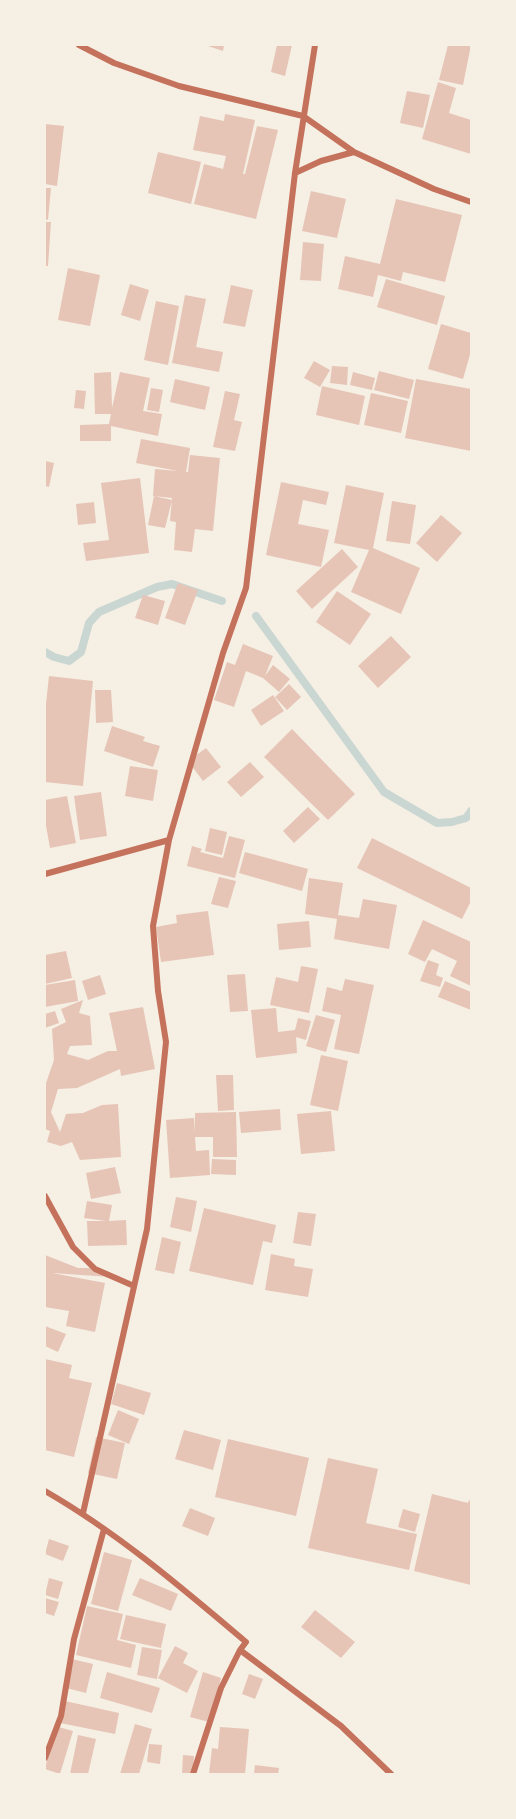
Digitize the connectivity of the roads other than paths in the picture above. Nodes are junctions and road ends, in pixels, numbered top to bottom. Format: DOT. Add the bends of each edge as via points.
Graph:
graph roads {
  1 [pos="79,45"];
  2 [pos="315,45"];
  3 [pos="303,116"];
  4 [pos="354,152"];
  5 [pos="296,173"];
  6 [pos="471,202"];
  7 [pos="169,840"];
  8 [pos="45,874"];
  9 [pos="45,1196"];
  10 [pos="134,1286"];
  11 [pos="45,1491"];
  12 [pos="83,1513"];
  13 [pos="104,1529"];
  14 [pos="240,1650"];
  15 [pos="45,1758"];
  16 [pos="193,1774"];
  17 [pos="391,1774"];
  1 -- 3 [label="street" via="114,63 179,87"];
  2 -- 3 [label="street"];
  3 -- 4 [label="street"];
  3 -- 5 [label="street"];
  4 -- 5 [label="street" via="321,160"];
  4 -- 6 [label="street"];
  5 -- 7 [label="street" via="246,588 223,653"];
  7 -- 8 [label="street"];
  7 -- 10 [label="street" via="153,926 166,1042 147,1229"];
  9 -- 10 [label="street" via="73,1247 95,1269"];
  10 -- 12 [label="street"];
  11 -- 12 [label="street"];
  12 -- 13 [label="street"];
  13 -- 14 [label="street" via="246,1642"];
  13 -- 15 [label="street" via="74,1639 61,1716"];
  14 -- 16 [label="street" via="221,1688"];
  14 -- 17 [label="street" via="341,1726"];
}
